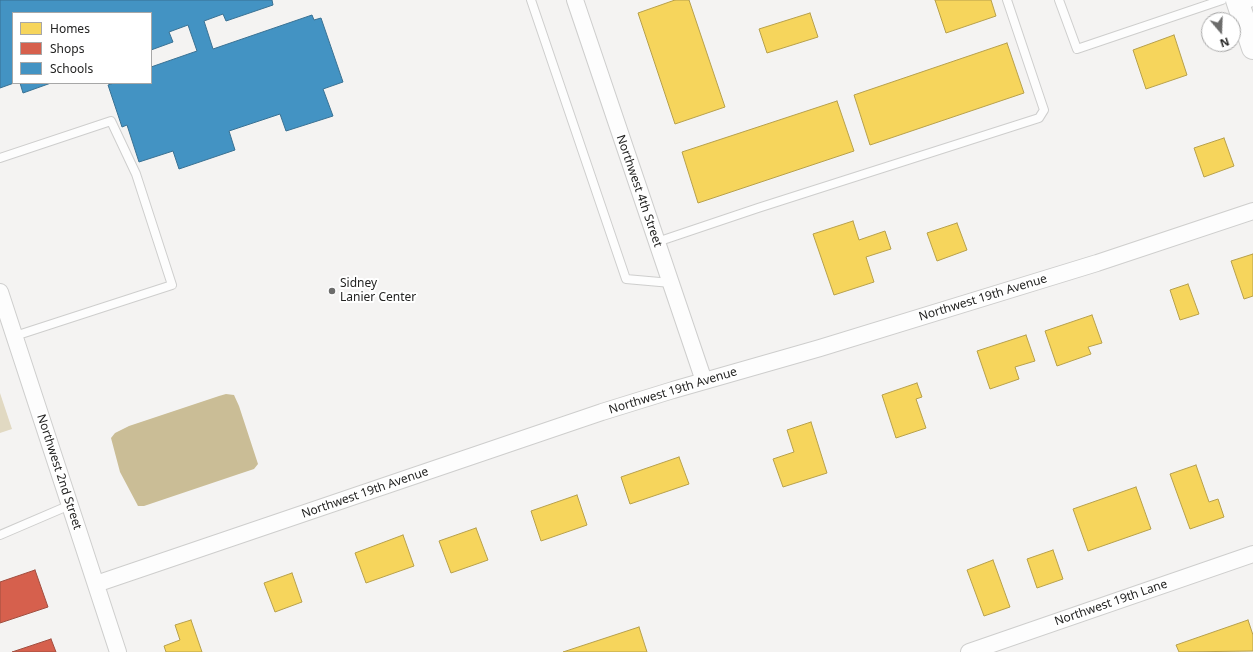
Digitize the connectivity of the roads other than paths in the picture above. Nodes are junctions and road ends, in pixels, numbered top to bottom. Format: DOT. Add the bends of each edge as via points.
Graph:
graph roads {
  1 [pos="531,0"];
  2 [pos="574,0"];
  3 [pos="1007,0"];
  4 [pos="1060,0"];
  5 [pos="1238,2"];
  6 [pos="1253,48"];
  7 [pos="0,158"];
  8 [pos="1253,211"];
  9 [pos="657,242"];
  10 [pos="671,283"];
  11 [pos="0,292"];
  12 [pos="15,336"];
  13 [pos="704,381"];
  14 [pos="70,505"];
  15 [pos="0,535"];
  16 [pos="1253,554"];
  17 [pos="96,584"];
  18 [pos="118,652"];
  19 [pos="969,652"];
  1 -- 10 [label="lane" via="626,278"];
  2 -- 9 [label="street, Northwest 4th Street"];
  3 -- 9 [label="lane" via="1044,110 1039,118"];
  4 -- 5 [label="lane" via="1077,49"];
  5 -- 6 [label="main road"];
  7 -- 12 [label="lane" via="111,121 136,174 172,284"];
  8 -- 13 [label="street, Northwest 19th Avenue" via="1097,264"];
  9 -- 10 [label="street, Northwest 4th Street"];
  10 -- 13 [label="street, Northwest 4th Street"];
  11 -- 12 [label="street, Northwest 2nd Street"];
  12 -- 14 [label="street, Northwest 2nd Street"];
  13 -- 17 [label="street, Northwest 19th Avenue" via="594,415"];
  14 -- 15 [label="lane"];
  14 -- 17 [label="street, Northwest 2nd Street"];
  16 -- 19 [label="street, Northwest 19th Lane"];
  17 -- 18 [label="street, Northwest 2nd Street"];
}
